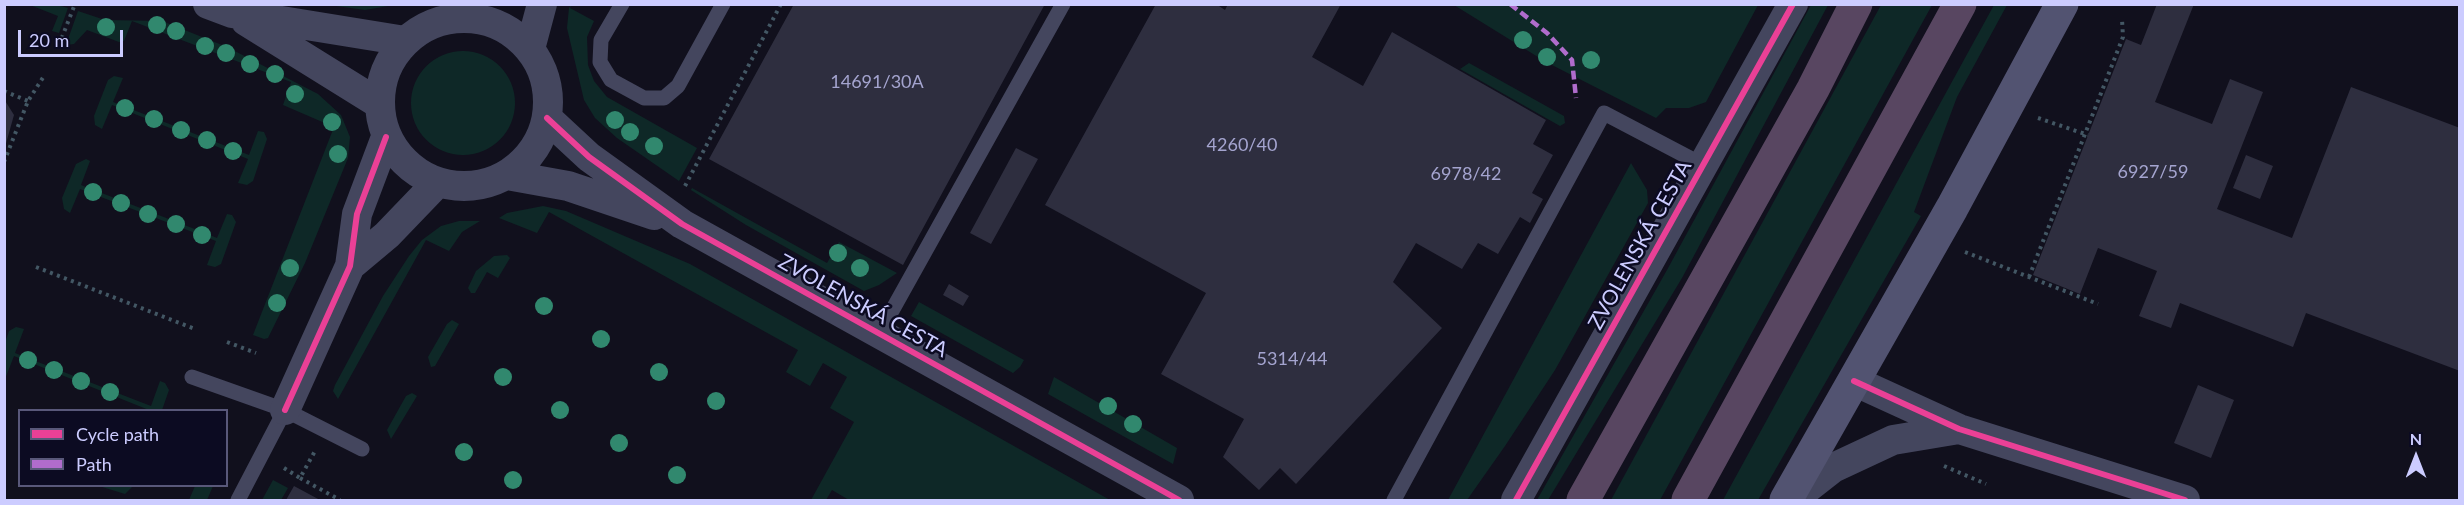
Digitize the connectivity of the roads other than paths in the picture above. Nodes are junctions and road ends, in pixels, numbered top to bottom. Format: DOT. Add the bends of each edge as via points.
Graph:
graph roads {
  1 [pos="542,4"];
  2 [pos="621,4"];
  3 [pos="723,4"];
  4 [pos="1063,4"];
  5 [pos="1793,4"];
  6 [pos="1856,4"];
  7 [pos="1960,4"];
  8 [pos="2062,4"];
  9 [pos="220,9"];
  10 [pos="472,11"];
  11 [pos="405,41"];
  12 [pos="530,49"];
  13 [pos="378,103"];
  14 [pos="547,118"];
  15 [pos="386,137"];
  16 [pos="1703,165"];
  17 [pos="507,175"];
  18 [pos="437,183"];
  19 [pos="682,224"];
  20 [pos="350,266"];
  21 [pos="879,334"];
  22 [pos="192,377"];
  23 [pos="1854,381"];
  24 [pos="285,410"];
  25 [pos="1959,429"];
  26 [pos="362,449"];
  27 [pos="2151,495"];
  28 [pos="238,501"];
  29 [pos="1179,501"];
  30 [pos="1394,501"];
  31 [pos="1516,501"];
  32 [pos="1583,501"];
  33 [pos="1688,501"];
  34 [pos="1786,501"];
  35 [pos="1792,501"];
  36 [pos="2185,501"];
  1 -- 12 [label="street"];
  2 -- 3 [label="lane" via="601,39 600,62 611,80 644,98 664,98 678,86"];
  4 -- 21 [label="lane"];
  5 -- 16 [label="street, ZVOLENSKÁ CESTA"];
  6 -- 32 [label="highway" via="1813,89"];
  7 -- 33 [label="highway"];
  8 -- 23 [label="main road"];
  9 -- 11 [label="street"];
  9 -- 13 [label="street"];
  10 -- 11 [label="street, ZVOLENSKÁ CESTA" via="434,23"];
  10 -- 12 [label="street, ZVOLENSKÁ CESTA" via="502,27"];
  11 -- 13 [label="street, ZVOLENSKÁ CESTA" via="385,69"];
  12 -- 14 [label="street, ZVOLENSKÁ CESTA" via="546,81"];
  13 -- 15 [label="street, ZVOLENSKÁ CESTA"];
  14 -- 17 [label="street, ZVOLENSKÁ CESTA" via="534,151"];
  14 -- 19 [label="street, ZVOLENSKÁ CESTA" via="589,157"];
  15 -- 18 [label="street, ZVOLENSKÁ CESTA" via="406,165"];
  15 -- 20 [label="street" via="357,214"];
  16 -- 30 [label="lane" via="1604,113"];
  16 -- 31 [label="street, ZVOLENSKÁ CESTA"];
  17 -- 18 [label="street, ZVOLENSKÁ CESTA" via="473,187"];
  17 -- 19 [label="street, ZVOLENSKÁ CESTA" via="568,186"];
  18 -- 20 [label="street" via="387,235"];
  19 -- 21 [label="street, ZVOLENSKÁ CESTA"];
  20 -- 24 [label="street"];
  21 -- 29 [label="street, ZVOLENSKÁ CESTA"];
  22 -- 24 [label="lane"];
  23 -- 25 [label="street"];
  23 -- 34 [label="main road"];
  24 -- 26 [label="lane"];
  24 -- 28 [label="lane"];
  25 -- 27 [label="street"];
  25 -- 35 [label="street" via="1893,440 1833,468"];
  27 -- 36 [label="street"];
}
